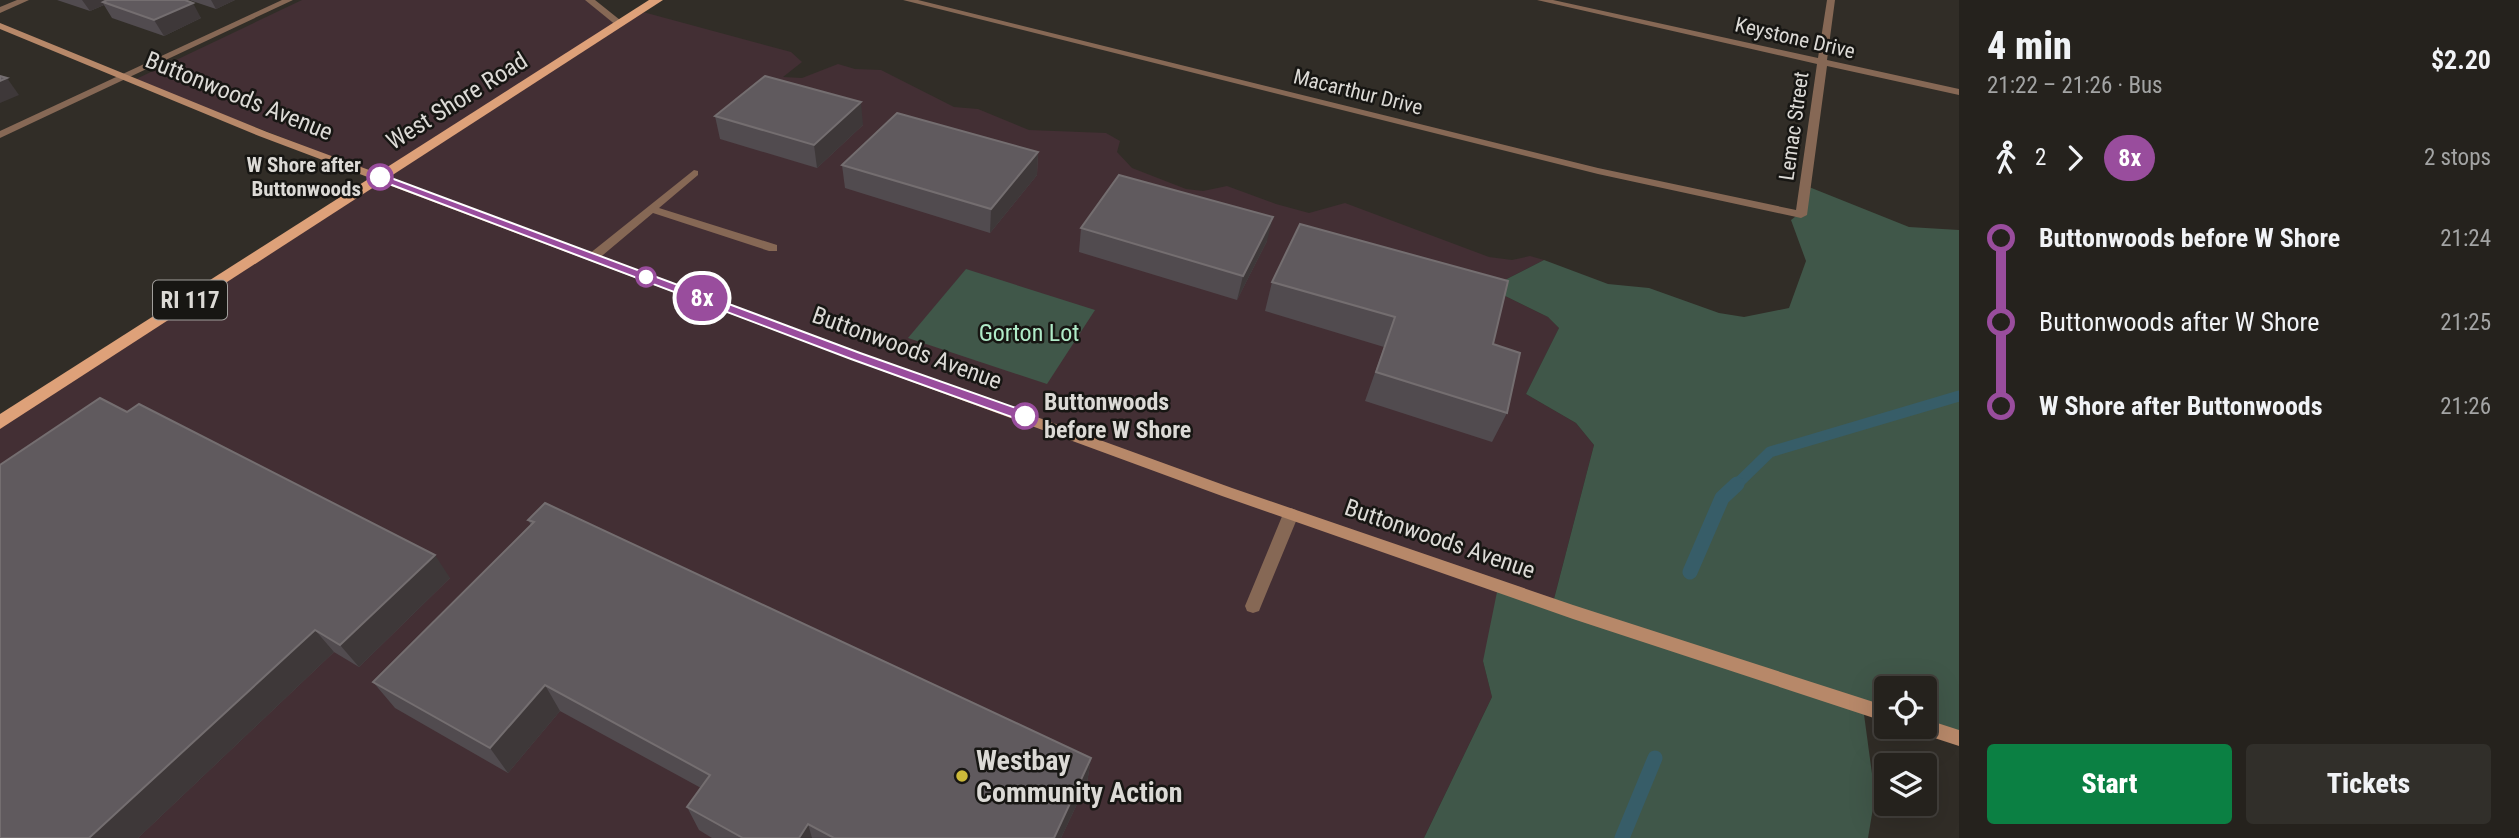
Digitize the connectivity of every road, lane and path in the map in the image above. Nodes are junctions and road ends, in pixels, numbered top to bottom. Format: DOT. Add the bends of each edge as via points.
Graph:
graph roads {
  1 [pos="25,0"];
  2 [pos="289,0"];
  3 [pos="589,0"];
  4 [pos="657,0"];
  5 [pos="907,0"];
  6 [pos="1541,0"];
  7 [pos="1831,0"];
  8 [pos="0,10"];
  9 [pos="620,24"];
  10 [pos="0,26"];
  11 [pos="1823,62"];
  12 [pos="124,76"];
  13 [pos="1959,92"];
  14 [pos="0,135"];
  15 [pos="694,173"];
  16 [pos="380,177"];
  17 [pos="651,209"];
  18 [pos="1801,215"];
  19 [pos="774,248"];
  20 [pos="593,257"];
  21 [pos="0,423"];
  22 [pos="1291,514"];
  23 [pos="1253,606"];
  24 [pos="1874,710"];
  25 [pos="1937,731"];
  26 [pos="1959,738"];
  1 -- 8 [label="street"];
  2 -- 12 [label="street"];
  3 -- 9 [label="street"];
  4 -- 9 [label="main road, West Shore Road / RI 117"];
  5 -- 18 [label="street, Macarthur Drive" via="1598,171"];
  6 -- 11 [label="street, Keystone Drive"];
  7 -- 11 [label="street, Lemac Street"];
  9 -- 16 [label="main road, West Shore Road / RI 117"];
  10 -- 12 [label="street, Buttonwoods Avenue"];
  11 -- 13 [label="street, Keystone Drive"];
  11 -- 18 [label="street, Lemac Street"];
  12 -- 14 [label="street"];
  12 -- 16 [label="street, Buttonwoods Avenue"];
  15 -- 17 [label="street"];
  16 -- 20 [label="street, Buttonwoods Avenue"];
  16 -- 21 [label="main road, West Shore Road / RI 117"];
  17 -- 19 [label="street"];
  17 -- 20 [label="street"];
  20 -- 22 [label="street, Buttonwoods Avenue"];
  22 -- 23 [label="street"];
  22 -- 24 [label="street, Buttonwoods Avenue"];
  25 -- 26 [label="street"];
}
